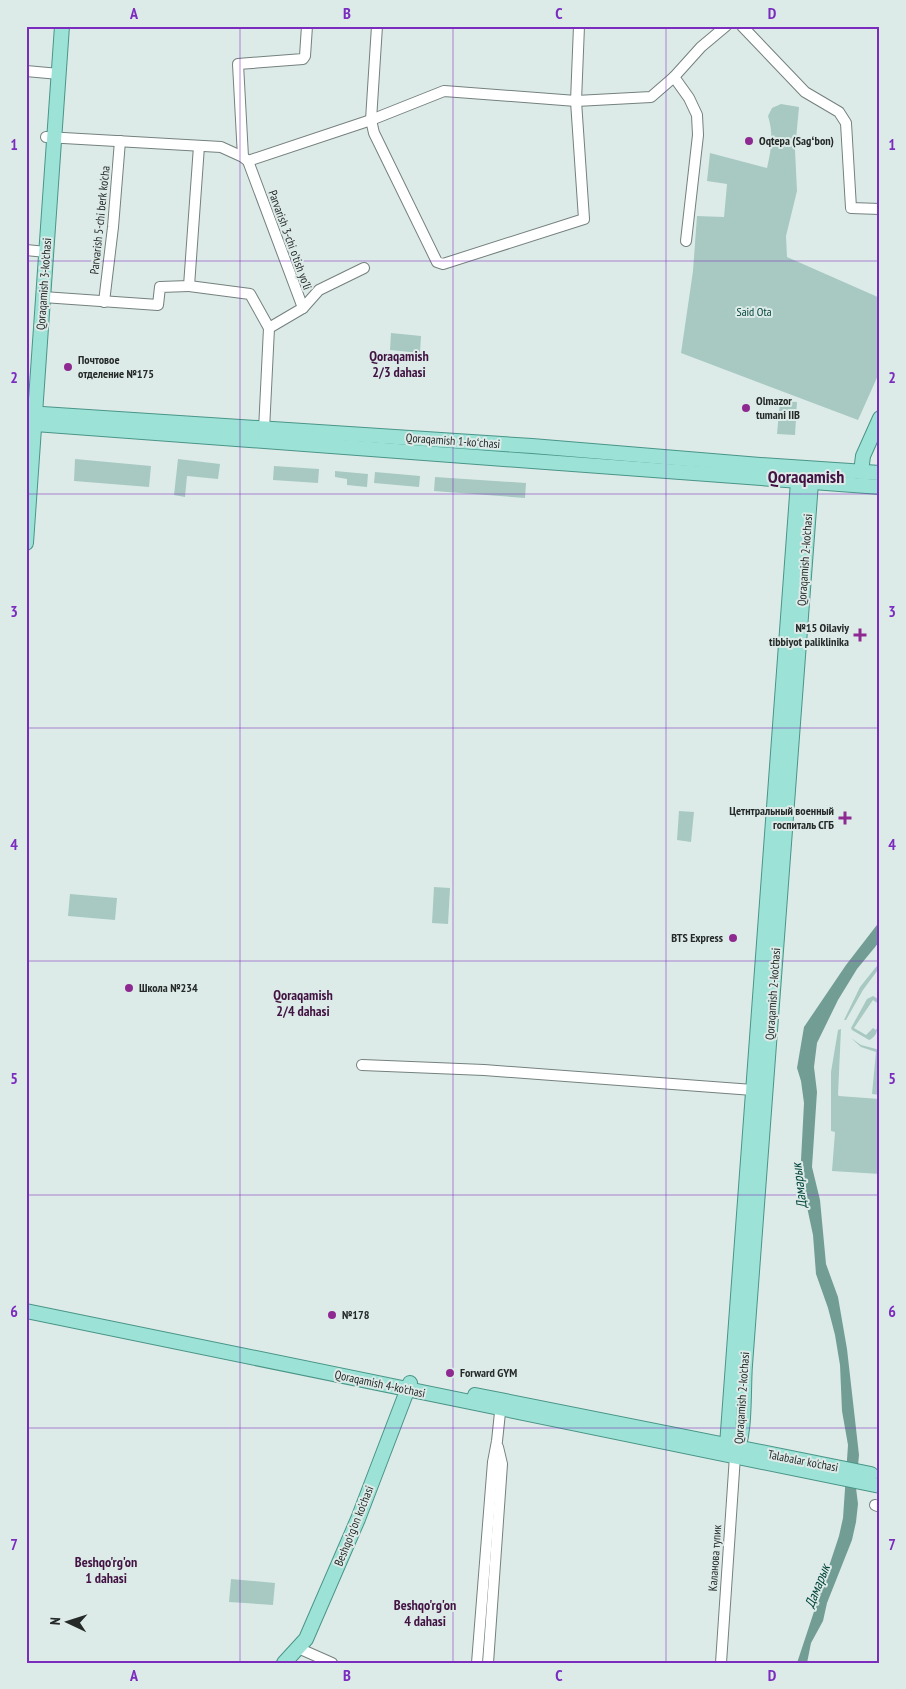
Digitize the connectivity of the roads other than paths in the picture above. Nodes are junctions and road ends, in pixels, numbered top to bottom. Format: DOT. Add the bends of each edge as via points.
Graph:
graph roads {
  1 [pos="54,26"];
  2 [pos="62,26"];
  3 [pos="307,26"];
  4 [pos="377,26"];
  5 [pos="579,26"];
  6 [pos="726,26"];
  7 [pos="742,26"];
  8 [pos="26,71"];
  9 [pos="55,74"];
  10 [pos="674,77"];
  11 [pos="576,100"];
  12 [pos="371,120"];
  13 [pos="50,137"];
  14 [pos="120,141"];
  15 [pos="199,146"];
  16 [pos="246,159"];
  17 [pos="880,209"];
  18 [pos="686,241"];
  19 [pos="37,251"];
  20 [pos="364,268"];
  21 [pos="189,286"];
  22 [pos="43,296"];
  23 [pos="104,302"];
  24 [pos="303,308"];
  25 [pos="269,328"];
  26 [pos="30,417"];
  27 [pos="880,418"];
  28 [pos="264,430"];
  29 [pos="532,454"];
  30 [pos="861,472"];
  31 [pos="880,473"];
  32 [pos="805,475"];
  33 [pos="880,487"];
  34 [pos="26,543"];
  35 [pos="762,1054"];
  36 [pos="362,1065"];
  37 [pos="754,1090"];
  38 [pos="26,1303"];
  39 [pos="26,1311"];
  40 [pos="347,1374"];
  41 [pos="409,1386"];
  42 [pos="501,1405"];
  43 [pos="388,1439"];
  44 [pos="497,1441"];
  45 [pos="734,1449"];
  46 [pos="880,1476"];
  47 [pos="862,1477"];
  48 [pos="880,1485"];
  49 [pos="298,1648"];
  50 [pos="284,1663"];
  51 [pos="332,1663"];
  52 [pos="477,1663"];
  53 [pos="488,1663"];
  54 [pos="721,1663"];
  1 -- 9 [label="main road, Qoraqamish 3-ko'chasi"];
  2 -- 9 [label="main road, Qoraqamish 3-ko'chasi"];
  3 -- 16 [label="street, Parvarish 3-chi o'tish yo'li" via="304,59 238,64"];
  4 -- 12 [label="street"];
  5 -- 11 [label="street"];
  6 -- 10 [label="street" via="701,47"];
  7 -- 17 [label="street" via="805,92 840,112 846,123 851,208"];
  8 -- 9 [label="street"];
  9 -- 13 [label="main road, Qoraqamish 3-ko'chasi"];
  10 -- 11 [label="street" via="651,97"];
  10 -- 18 [label="street" via="697,115 698,135"];
  11 -- 12 [label="street" via="444,91"];
  11 -- 12 [label="street" via="584,219 443,264 437,262 414,218"];
  12 -- 16 [label="street"];
  13 -- 14 [label="street"];
  13 -- 19 [label="main road, Qoraqamish 3-ko'chasi"];
  14 -- 15 [label="street"];
  14 -- 23 [label="street, Parvarish 5-chi berk ko'cha"];
  15 -- 16 [label="street" via="221,147"];
  15 -- 21 [label="street"];
  16 -- 24 [label="street, Parvarish 3-chi o'tish yo'li"];
  19 -- 22 [label="main road, Qoraqamish 3-ko'chasi"];
  19 -- 26 [label="main road, Qoraqamish 3-ko'chasi"];
  20 -- 24 [label="street" via="319,290"];
  21 -- 23 [label="street" via="160,287 158,305"];
  21 -- 25 [label="street" via="250,294"];
  22 -- 23 [label="street"];
  22 -- 26 [label="main road, Qoraqamish 3-ko'chasi"];
  24 -- 25 [label="street, Parvarish 3-chi o'tish yo'li"];
  25 -- 28 [label="street"];
  26 -- 28 [label="main road, Qoraqamish 1-koʻchasi"];
  26 -- 29 [label="main road, Qoraqamish 1-koʻchasi"];
  26 -- 34 [label="main road, Qoraqamish 3-ko'chasi"];
  27 -- 30 [label="main road" via="863,456"];
  28 -- 29 [label="main road, Qoraqamish 1-koʻchasi"];
  29 -- 32 [label="main road, Qoraqamish 1-koʻchasi"];
  30 -- 31 [label="main road, Qoraqamish 1-koʻchasi"];
  30 -- 32 [label="main road, Qoraqamish 1-koʻchasi"];
  32 -- 33 [label="main road"];
  32 -- 35 [label="main road, Qoraqamish 2-ko'chasi"];
  35 -- 37 [label="main road, Qoraqamish 2-ko'chasi"];
  35 -- 45 [label="main road, Qoraqamish 2-ko'chasi"];
  36 -- 37 [label="street" via="484,1070"];
  37 -- 45 [label="main road, Qoraqamish 2-ko'chasi"];
  38 -- 40 [label="main road, Qoraqamish 4-ko'chasi"];
  39 -- 40 [label="main road, Qoraqamish 4-ko'chasi"];
  40 -- 41 [label="main road, Qoraqamish 4-ko'chasi"];
  40 -- 43 [label="main road" via="364,1385 385,1390 390,1397 393,1408"];
  41 -- 42 [label="main road, Qoraqamish 4-ko'chasi"];
  41 -- 43 [label="main road, Beshqo'rg'on ko'chasi"];
  42 -- 44 [label="street"];
  42 -- 45 [label="main road, Qoraqamish 4-ko'chasi"];
  43 -- 49 [label="main road, Beshqo'rg'on ko'chasi" via="358,1519 306,1639"];
  44 -- 52 [label="street"];
  44 -- 53 [label="street" via="502,1464"];
  45 -- 47 [label="main road, Talabalar ko'chasi"];
  45 -- 54 [label="street, Каланова тупик"];
  46 -- 47 [label="main road, Talabalar ko'chasi"];
  47 -- 48 [label="main road, Talabalar ko'chasi"];
  49 -- 50 [label="main road, Beshqo'rg'on ko'chasi"];
  49 -- 51 [label="street"];
}
